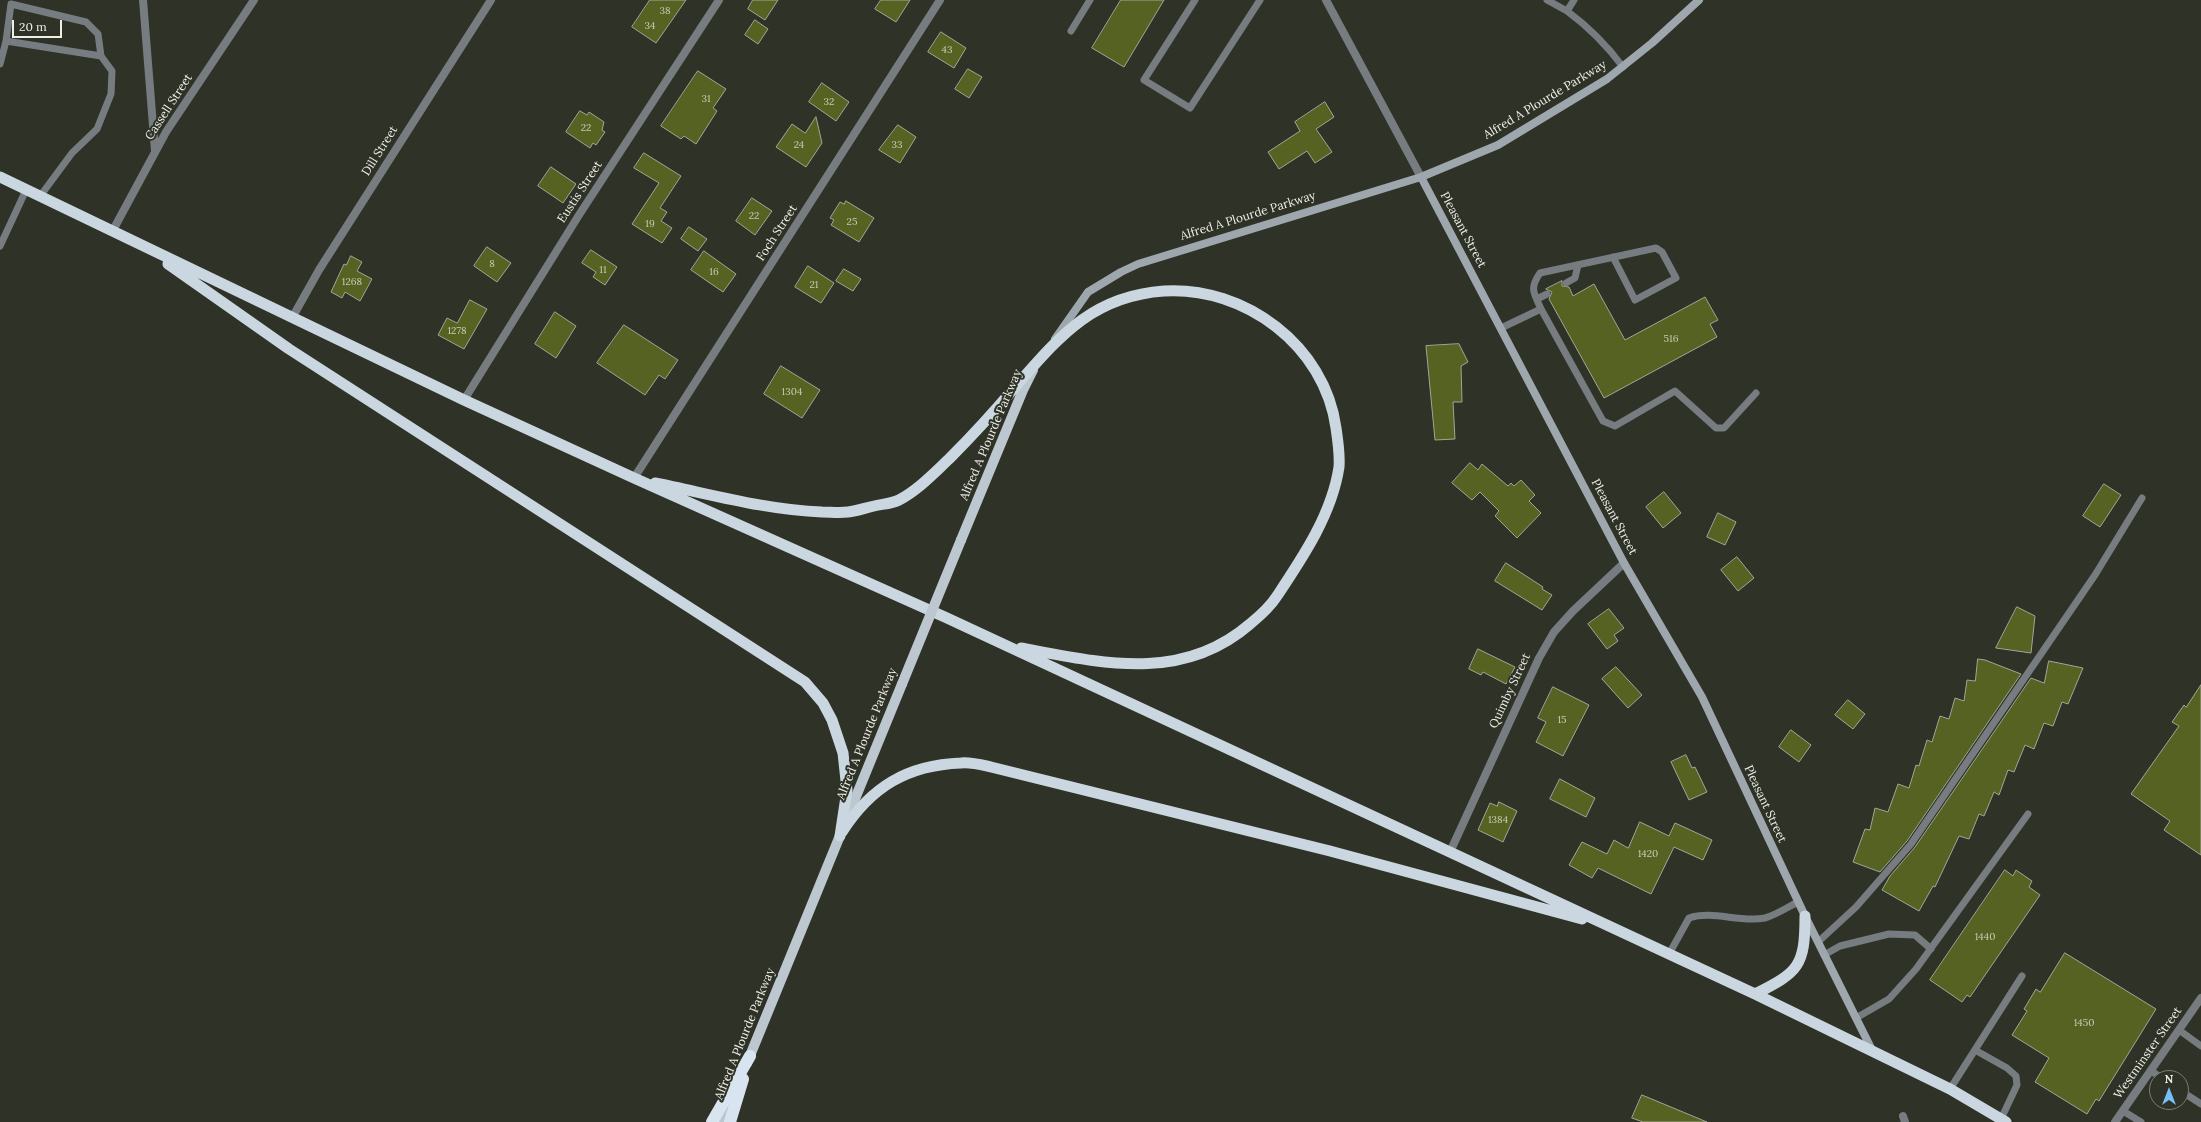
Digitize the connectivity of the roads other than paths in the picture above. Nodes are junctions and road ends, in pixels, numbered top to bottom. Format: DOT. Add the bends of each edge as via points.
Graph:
graph roads {
  1 [pos="143,0"];
  2 [pos="254,0"];
  3 [pos="491,0"];
  4 [pos="719,0"];
  5 [pos="940,0"];
  6 [pos="1090,0"];
  7 [pos="1195,0"];
  8 [pos="1260,0"];
  9 [pos="1326,0"];
  10 [pos="1547,0"];
  11 [pos="1574,0"];
  12 [pos="1699,0"];
  13 [pos="1567,11"];
  14 [pos="1071,31"];
  15 [pos="6,41"];
  16 [pos="101,56"];
  17 [pos="0,64"];
  18 [pos="1622,67"];
  19 [pos="155,152"];
  20 [pos="0,177"];
  21 [pos="1421,177"];
  22 [pos="26,190"];
  23 [pos="41,195"];
  24 [pos="112,232"];
  25 [pos="0,246"];
  26 [pos="143,247"];
  27 [pos="1613,257"];
  28 [pos="1578,265"];
  29 [pos="1566,282"];
  30 [pos="1547,294"];
  31 [pos="1536,299"];
  32 [pos="1541,309"];
  33 [pos="292,318"];
  34 [pos="1501,328"];
  35 [pos="1045,353"];
  36 [pos="1756,393"];
  37 [pos="464,400"];
  38 [pos="634,478"];
  39 [pos="2142,498"];
  40 [pos="1624,564"];
  41 [pos="1004,644"];
  42 [pos="2028,814"];
  43 [pos="840,836"];
  44 [pos="1450,852"];
  45 [pos="1798,902"];
  46 [pos="1805,916"];
  47 [pos="1618,930"];
  48 [pos="1818,942"];
  49 [pos="1931,949"];
  50 [pos="1669,954"];
  51 [pos="1824,955"];
  52 [pos="2022,976"];
  53 [pos="1755,994"];
  54 [pos="2201,998"];
  55 [pos="1856,1018"];
  56 [pos="2179,1030"];
  57 [pos="2201,1046"];
  58 [pos="1872,1050"];
  59 [pos="1975,1050"];
  60 [pos="750,1056"];
  61 [pos="2152,1070"];
  62 [pos="2149,1074"];
  63 [pos="1950,1089"];
  64 [pos="2189,1096"];
  65 [pos="2201,1104"];
  66 [pos="2123,1110"];
  67 [pos="2003,1120"];
  68 [pos="712,1122"];
  69 [pos="723,1122"];
  70 [pos="730,1122"];
  71 [pos="2115,1122"];
  72 [pos="2141,1122"];
  1 -- 19 [label="street"];
  2 -- 19 [label="street, Cassell Street"];
  3 -- 33 [label="street, Dill Street" via="327,257"];
  4 -- 37 [label="street, Eustis Street" via="579,215"];
  5 -- 38 [label="street, Foch Street"];
  6 -- 14 [label="lane"];
  7 -- 8 [label="lane" via="1144,80 1190,108"];
  9 -- 21 [label="street, Pleasant Street"];
  10 -- 13 [label="lane"];
  11 -- 13 [label="lane"];
  12 -- 18 [label="main road, Alfred A Plourde Parkway"];
  13 -- 18 [label="lane" via="1607,45"];
  15 -- 16 [label="lane"];
  15 -- 16 [label="lane" via="11,4 86,22 98,34"];
  15 -- 17 [label="lane"];
  16 -- 23 [label="lane" via="112,71 111,94 97,129 72,153"];
  18 -- 21 [label="main road, Alfred A Plourde Parkway" via="1585,93 1498,145"];
  19 -- 24 [label="street, Cassell Street"];
  20 -- 22 [label="highway"];
  21 -- 34 [label="main road, Pleasant Street"];
  21 -- 35 [label="main road, Alfred A Plourde Parkway" via="1192,246 1120,272 1088,292"];
  22 -- 23 [label="highway"];
  22 -- 25 [label="lane"];
  23 -- 24 [label="highway"];
  24 -- 26 [label="highway"];
  26 -- 33 [label="highway"];
  26 -- 43 [label="highway" via="289,349 462,463 684,602 805,682 823,703 844,753 847,790"];
  27 -- 27 [label="lane" via="1635,300 1676,278 1662,252 1656,248"];
  27 -- 28 [label="lane"];
  28 -- 29 [label="lane" via="1575,278"];
  28 -- 31 [label="lane" via="1540,273 1534,283"];
  30 -- 31 [label="lane"];
  31 -- 32 [label="lane"];
  32 -- 34 [label="lane"];
  32 -- 36 [label="lane" via="1603,421 1615,426 1676,391 1716,428 1724,428"];
  33 -- 37 [label="highway"];
  34 -- 40 [label="main road, Pleasant Street"];
  35 -- 38 [label="highway" via="974,434 925,482 898,501 847,512 794,511"];
  35 -- 41 [label="highway" via="1085,316 1136,295 1164,291 1192,292 1232,301 1258,313 1280,330 1308,360 1323,384 1330,402 1336,427 1339,466 1329,502 1308,549 1270,606 1233,639 1212,651 1182,660 1153,664 1101,663"];
  35 -- 43 [label="main road, Alfred A Plourde Parkway, bridge" via="1023,390"];
  37 -- 38 [label="highway"];
  38 -- 41 [label="highway"];
  39 -- 48 [label="lane" via="2091,582 1911,844 1856,907"];
  40 -- 44 [label="street, Quimby Street" via="1573,610 1554,632 1539,658"];
  40 -- 45 [label="main road, Pleasant Street" via="1702,697"];
  41 -- 44 [label="highway"];
  42 -- 49 [label="lane"];
  43 -- 47 [label="highway" via="868,798 894,779 931,766 962,762 991,767 1322,850 1531,904"];
  43 -- 60 [label="main road, Alfred A Plourde Parkway"];
  44 -- 47 [label="highway"];
  45 -- 46 [label="main road, Pleasant Street"];
  45 -- 50 [label="lane" via="1765,918 1739,919 1702,914 1689,918"];
  46 -- 48 [label="main road, Pleasant Street"];
  46 -- 53 [label="highway" via="1805,944 1797,966 1787,977"];
  47 -- 50 [label="highway"];
  48 -- 51 [label="main road, Pleasant Street"];
  49 -- 51 [label="lane" via="1914,935 1889,934 1840,946"];
  49 -- 55 [label="lane" via="1889,999"];
  50 -- 53 [label="highway"];
  51 -- 55 [label="main road, Pleasant Street"];
  52 -- 59 [label="lane"];
  53 -- 58 [label="highway"];
  54 -- 56 [label="street, Westminster Street"];
  55 -- 58 [label="main road, Pleasant Street"];
  56 -- 57 [label="lane"];
  56 -- 61 [label="street, Westminster Street"];
  58 -- 63 [label="highway"];
  59 -- 63 [label="lane"];
  59 -- 67 [label="lane" via="2016,1076 2017,1085"];
  60 -- 68 [label="highway"];
  60 -- 69 [label="main road, Alfred A Plourde Parkway"];
  60 -- 70 [label="highway"];
  62 -- 66 [label="street, Westminster Street"];
  63 -- 67 [label="highway"];
  64 -- 65 [label="lane"];
  66 -- 71 [label="street, Westminster Street"];
  66 -- 72 [label="lane"];
}
